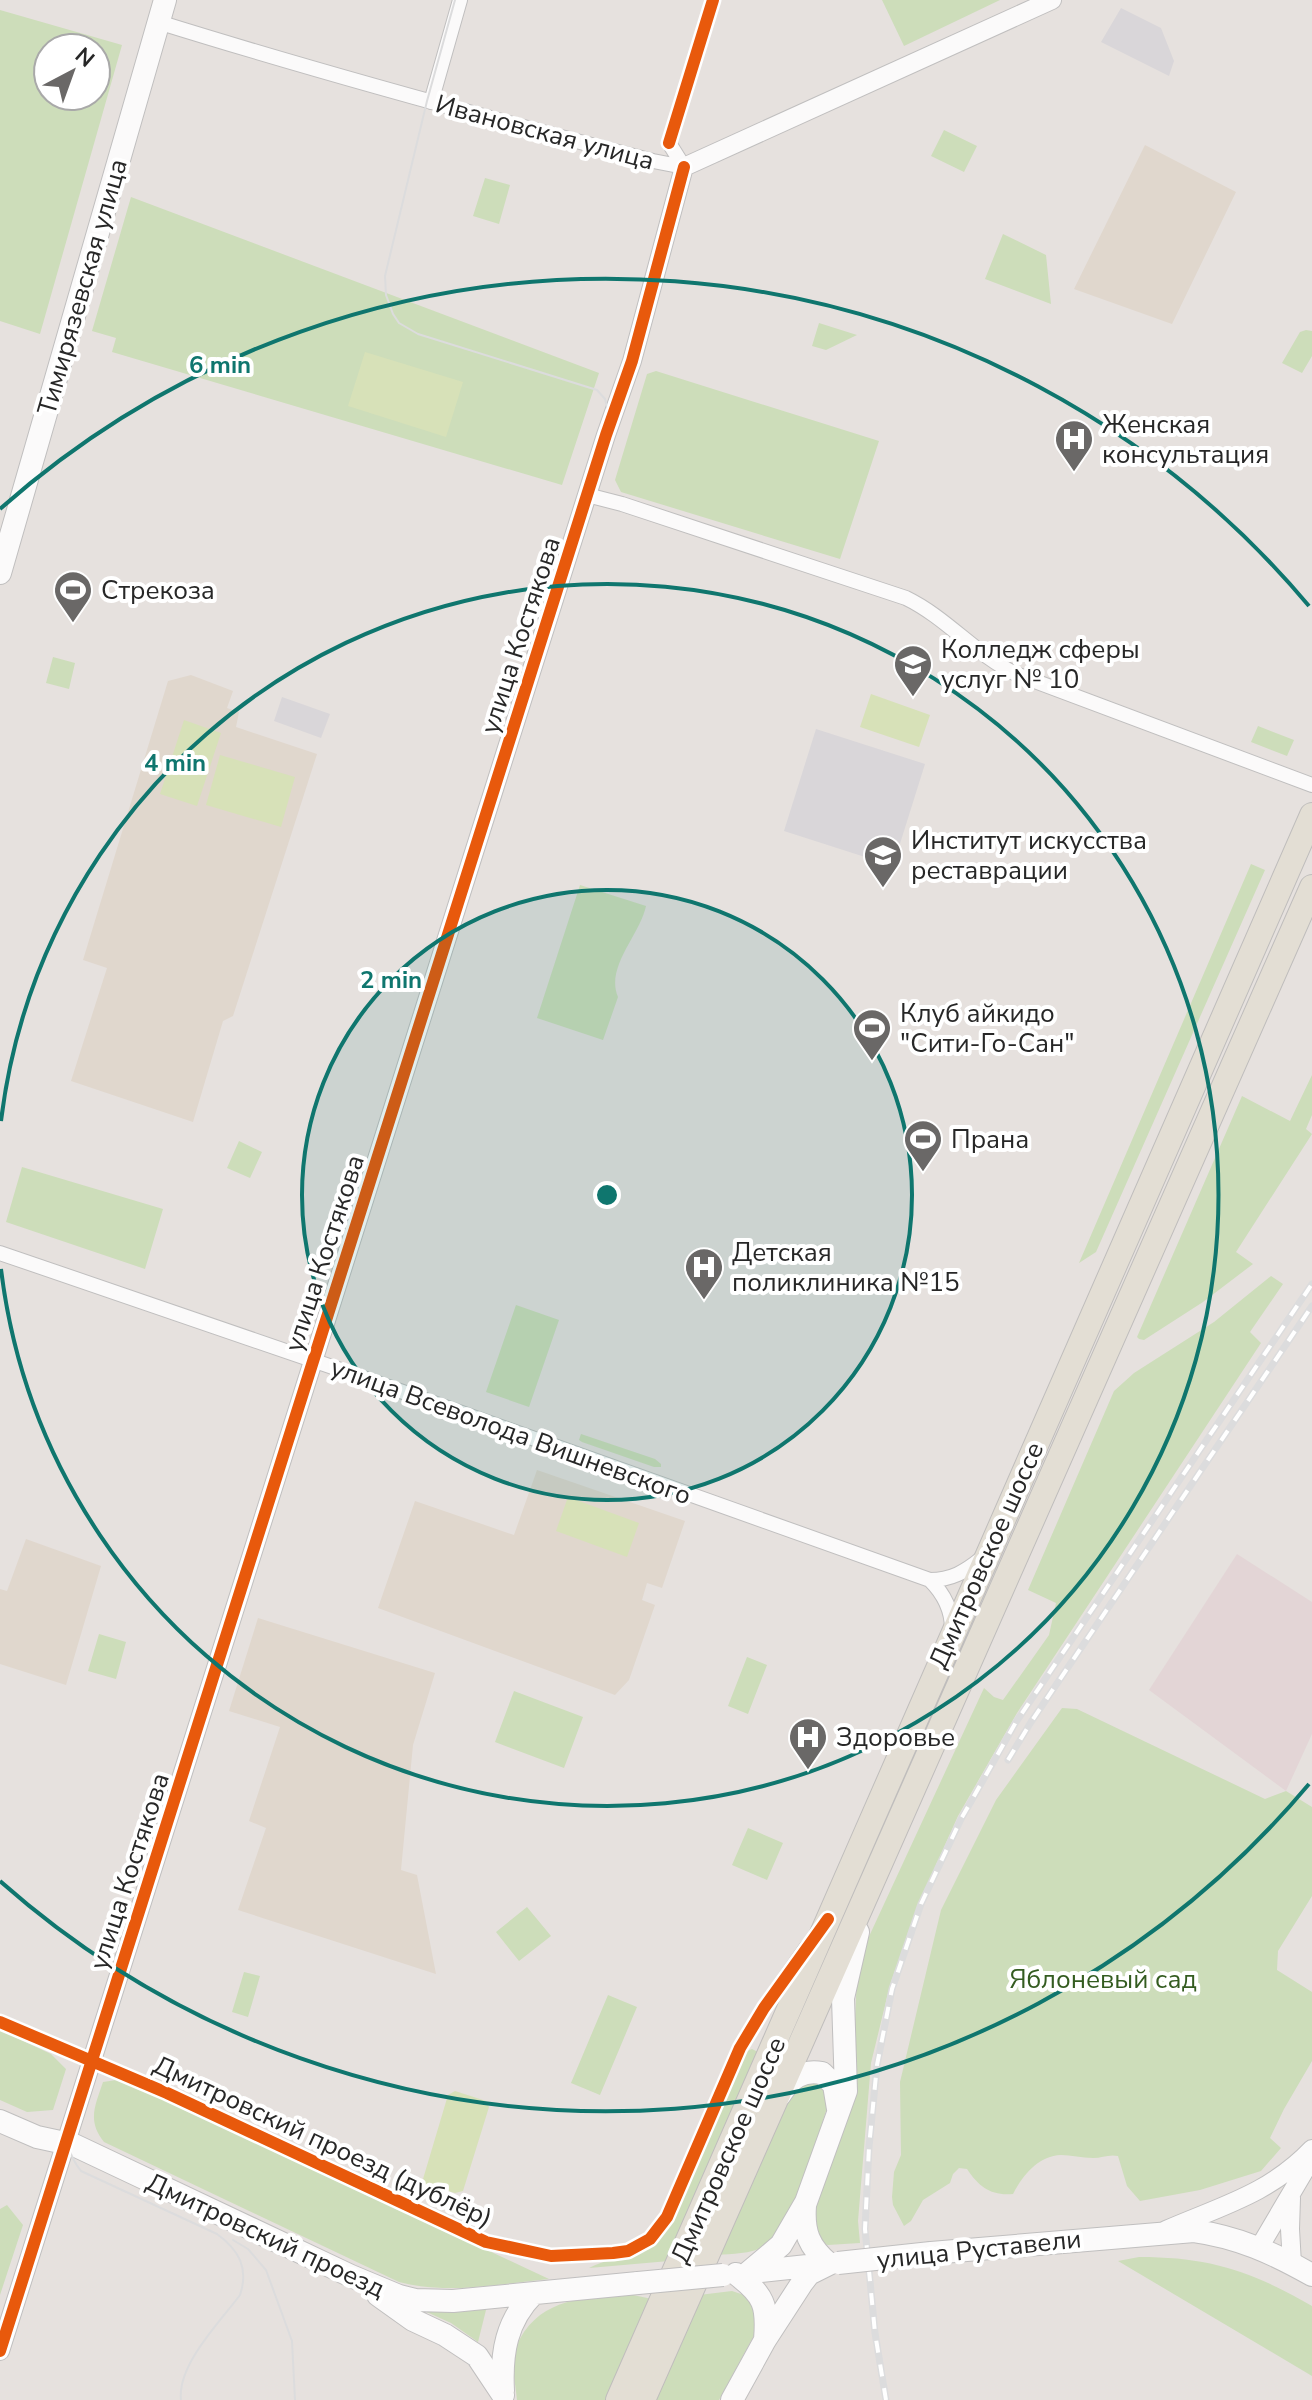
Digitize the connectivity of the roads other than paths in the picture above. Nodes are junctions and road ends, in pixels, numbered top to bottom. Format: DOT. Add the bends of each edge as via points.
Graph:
graph roads {
  1 [pos="460,0"];
  2 [pos="713,0"];
  3 [pos="1052,0"];
  4 [pos="162,11"];
  5 [pos="431,102"];
  6 [pos="669,143"];
  7 [pos="684,167"];
  8 [pos="587,495"];
  9 [pos="0,573"];
  10 [pos="1312,785"];
  11 [pos="1312,815"];
  12 [pos="1312,887"];
  13 [pos="0,1253"];
  14 [pos="313,1360"];
  15 [pos="983,1563"];
  16 [pos="930,1580"];
  17 [pos="1005,1582"];
  18 [pos="952,1632"];
  19 [pos="865,1900"];
  20 [pos="828,1919"];
  21 [pos="0,2022"];
  22 [pos="92,2061"];
  23 [pos="838,2112"];
  24 [pos="769,2113"];
  25 [pos="0,2121"];
  26 [pos="67,2144"];
  27 [pos="1312,2149"];
  28 [pos="1312,2158"];
  29 [pos="1291,2195"];
  30 [pos="806,2202"];
  31 [pos="1161,2232"];
  32 [pos="1259,2248"];
  33 [pos="834,2263"];
  34 [pos="1302,2270"];
  35 [pos="736,2274"];
  36 [pos="351,2276"];
  37 [pos="638,2283"];
  38 [pos="534,2293"];
  39 [pos="765,2340"];
  40 [pos="0,2351"];
  41 [pos="503,2398"];
  42 [pos="618,2400"];
  43 [pos="643,2400"];
  44 [pos="732,2400"];
  1 -- 5 [label="street"];
  2 -- 6 [label="street"];
  3 -- 7 [label="street, Ивановская улица"];
  4 -- 5 [label="street, Ивановская улица" via="320,72"];
  4 -- 9 [label="main road, Тимирязевская улица"];
  5 -- 7 [label="street, Ивановская улица"];
  6 -- 7 [label="street"];
  7 -- 8 [label="street, улица Костякова" via="632,361"];
  8 -- 10 [label="street" via="906,598 1016,674"];
  8 -- 14 [label="street, улица Костякова"];
  11 -- 15 [label="main road, Дмитровское шоссе"];
  12 -- 17 [label="main road, Дмитровское шоссе"];
  13 -- 14 [label="street, улица Всеволода Вишневского"];
  14 -- 16 [label="street, улица Всеволода Вишневского"];
  14 -- 22 [label="street, улица Костякова"];
  15 -- 16 [label="street" via="950,1578"];
  15 -- 17 [label="street" via="978,1581 986,1590 999,1589"];
  15 -- 18 [label="main road, Дмитровское шоссе"];
  16 -- 18 [label="street" via="946,1599"];
  17 -- 19 [label="main road, Дмитровское шоссе"];
  18 -- 20 [label="main road, Дмитровское шоссе"];
  19 -- 23 [label="main road" via="843,1998 847,2076"];
  19 -- 24 [label="main road, Дмитровское шоссе"];
  20 -- 22 [label="street, Дмитровский проезд (дублёр)" via="740,2048 667,2217 650,2239 628,2251 568,2257 486,2242"];
  20 -- 42 [label="main road, Дмитровское шоссе"];
  21 -- 22 [label="street, Дмитровский проезд (дублёр)"];
  22 -- 26 [label="street, улица Костякова"];
  23 -- 24 [label="main road" via="834,2085 815,2072 797,2075"];
  23 -- 30 [label="main road"];
  24 -- 43 [label="main road, Дмитровское шоссе"];
  25 -- 26 [label="main road, Дмитровский проезд"];
  26 -- 36 [label="main road, Дмитровский проезд"];
  26 -- 40 [label="street, улица Костякова"];
  27 -- 31 [label="street" via="1255,2194"];
  28 -- 29 [label="street"];
  29 -- 32 [label="street"];
  29 -- 34 [label="street" via="1290,2229"];
  30 -- 33 [label="main road" via="807,2238 816,2253"];
  30 -- 35 [label="main road" via="781,2245"];
  31 -- 32 [label="main road, улица Руставели" via="1214,2234"];
  31 -- 33 [label="main road, улица Руставели, bridge"];
  32 -- 34 [label="main road, улица Руставели"];
  33 -- 35 [label="main road, улица Руставели"];
  33 -- 39 [label="main road" via="809,2274"];
  35 -- 37 [label="main road, улица Руставели, bridge"];
  35 -- 39 [label="main road" via="763,2300"];
  36 -- 38 [label="main road, Дмитровский проезд" via="415,2300"];
  36 -- 41 [label="main road" via="477,2356"];
  37 -- 38 [label="main road, Дмитровский проезд"];
  38 -- 41 [label="main road" via="505,2339"];
  39 -- 44 [label="main road"];
}
